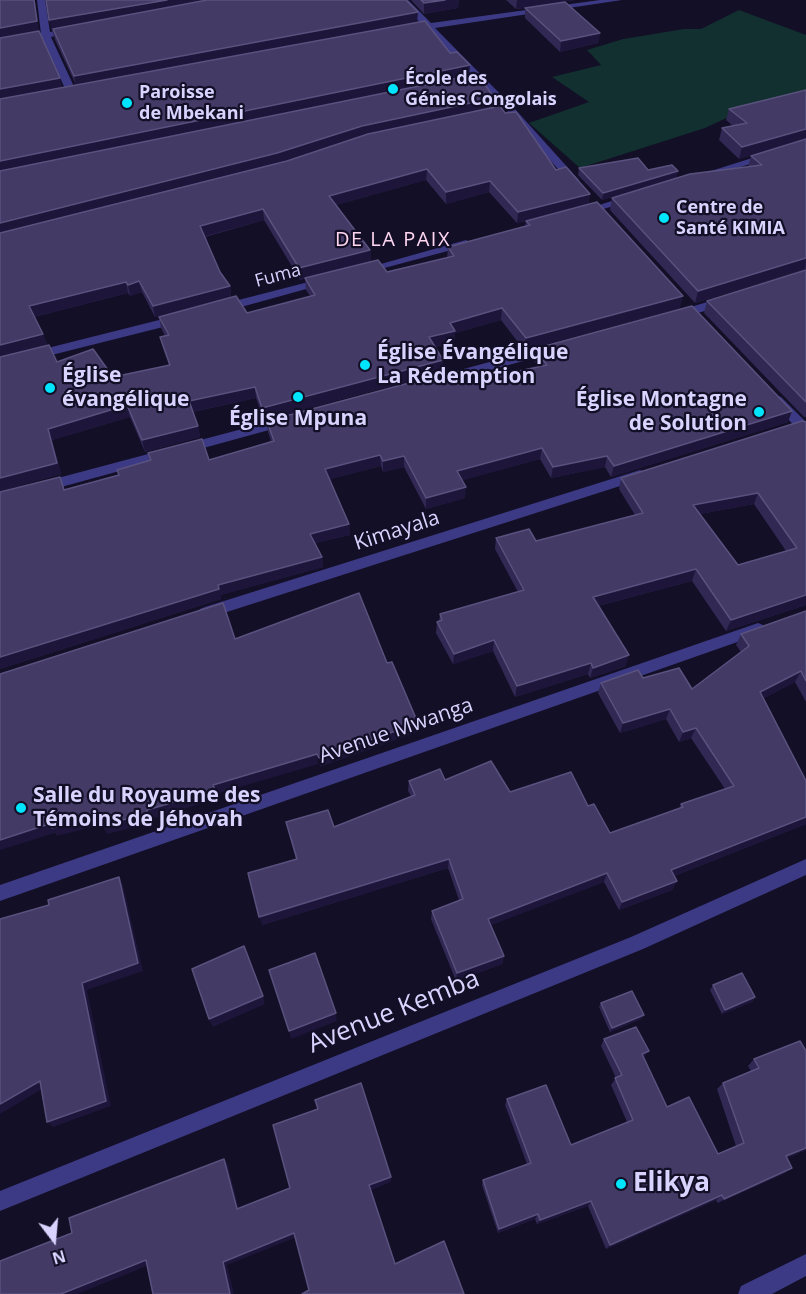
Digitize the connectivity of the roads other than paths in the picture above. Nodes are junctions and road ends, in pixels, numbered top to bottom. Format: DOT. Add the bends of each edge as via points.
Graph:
graph roads {
  1 [pos="41,0"];
  2 [pos="403,0"];
  3 [pos="618,0"];
  4 [pos="426,26"];
  5 [pos="81,29"];
  6 [pos="403,30"];
  7 [pos="46,35"];
  8 [pos="0,44"];
  9 [pos="82,89"];
  10 [pos="806,144"];
  11 [pos="688,180"];
  12 [pos="642,194"];
  13 [pos="594,204"];
  14 [pos="575,214"];
  15 [pos="474,241"];
  16 [pos="738,297"];
  17 [pos="215,310"];
  18 [pos="192,315"];
  19 [pos="669,318"];
  20 [pos="566,346"];
  21 [pos="0,364"];
  22 [pos="416,386"];
  23 [pos="770,392"];
  24 [pos="300,417"];
  25 [pos="801,426"];
  26 [pos="653,471"];
  27 [pos="35,489"];
  28 [pos="189,618"];
  29 [pos="773,624"];
  30 [pos="806,867"];
  31 [pos="0,893"];
  32 [pos="0,1201"];
  33 [pos="806,1265"];
  34 [pos="749,1294"];
  1 -- 7 [label="street"];
  2 -- 4 [label="street"];
  3 -- 4 [label="street"];
  4 -- 6 [label="street"];
  4 -- 13 [label="street"];
  5 -- 7 [label="street"];
  7 -- 8 [label="street"];
  7 -- 9 [label="street" via="66,92"];
  10 -- 11 [label="street"];
  12 -- 13 [label="street"];
  13 -- 14 [label="street"];
  15 -- 17 [label="street, Fuma"];
  16 -- 19 [label="street"];
  18 -- 21 [label="street"];
  20 -- 22 [label="street"];
  23 -- 25 [label="street"];
  24 -- 27 [label="street"];
  26 -- 28 [label="street, Kimayala"];
  29 -- 31 [label="street, Avenue Mwanga"];
  30 -- 32 [label="street, Avenue Kemba" via="637,943"];
  33 -- 34 [label="street"];
}
